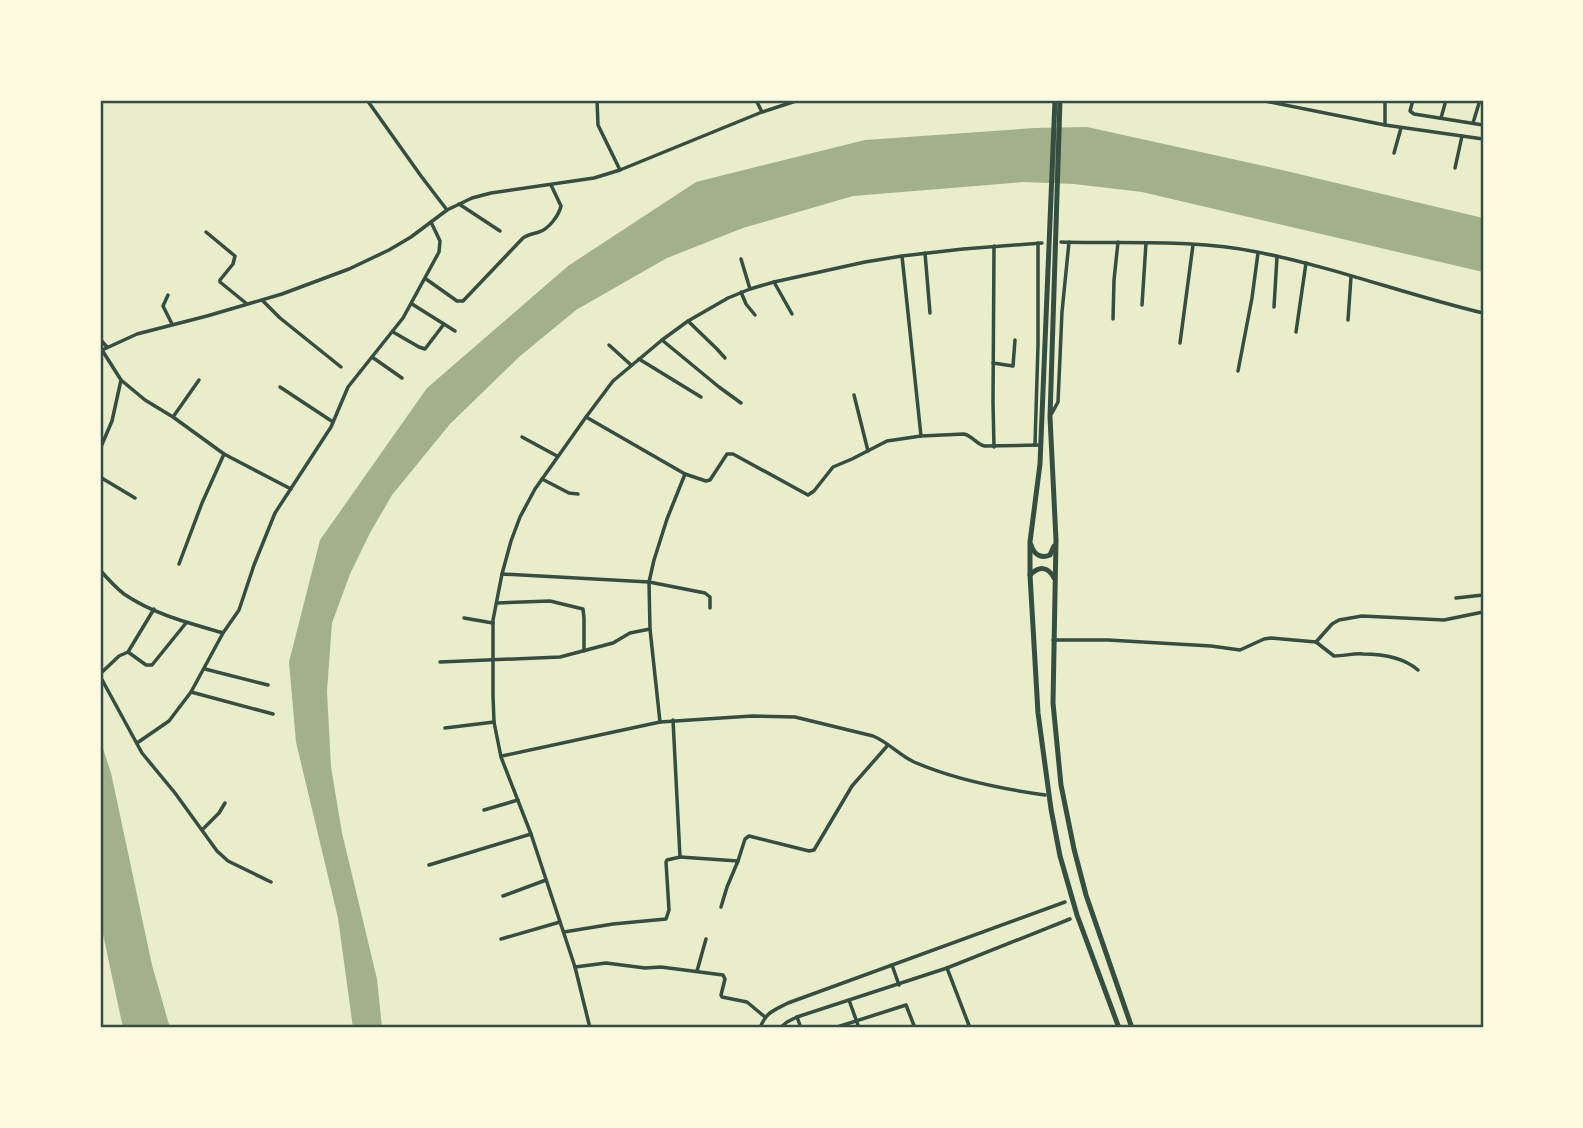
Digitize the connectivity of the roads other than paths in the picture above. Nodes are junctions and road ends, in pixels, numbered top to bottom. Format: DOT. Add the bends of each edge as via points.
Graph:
graph roads {
  1 [pos="367,100"];
  2 [pos="597,100"];
  3 [pos="755,100"];
  4 [pos="800,100"];
  5 [pos="1055,100"];
  6 [pos="1060,100"];
  7 [pos="1260,100"];
  8 [pos="1385,100"];
  9 [pos="1413,100"];
  10 [pos="1446,100"];
  11 [pos="1480,100"];
  12 [pos="762,112"];
  13 [pos="1441,118"];
  14 [pos="1474,123"];
  15 [pos="1385,125"];
  16 [pos="1483,125"];
  17 [pos="1401,127"];
  18 [pos="1462,135"];
  19 [pos="1483,139"];
  20 [pos="1394,153"];
  21 [pos="1455,168"];
  22 [pos="620,170"];
  23 [pos="551,185"];
  24 [pos="459,204"];
  25 [pos="447,210"];
  26 [pos="431,222"];
  27 [pos="500,231"];
  28 [pos="206,232"];
  29 [pos="1061,242"];
  30 [pos="1069,242"];
  31 [pos="1118,242"];
  32 [pos="1146,243"];
  33 [pos="1193,245"];
  34 [pos="994,246"];
  35 [pos="1258,252"];
  36 [pos="925,253"];
  37 [pos="902,256"];
  38 [pos="1278,257"];
  39 [pos="741,259"];
  40 [pos="1306,263"];
  41 [pos="1351,276"];
  42 [pos="425,279"];
  43 [pos="774,282"];
  44 [pos="751,289"];
  45 [pos="741,292"];
  46 [pos="168,295"];
  47 [pos="262,300"];
  48 [pos="247,304"];
  49 [pos="412,304"];
  50 [pos="1142,305"];
  51 [pos="1274,307"];
  52 [pos="930,313"];
  53 [pos="1483,313"];
  54 [pos="792,314"];
  55 [pos="755,316"];
  56 [pos="1113,319"];
  57 [pos="1348,320"];
  58 [pos="688,321"];
  59 [pos="172,324"];
  60 [pos="444,324"];
  61 [pos="455,331"];
  62 [pos="393,332"];
  63 [pos="1296,332"];
  64 [pos="100,339"];
  65 [pos="662,340"];
  66 [pos="1015,340"];
  67 [pos="1180,343"];
  68 [pos="609,345"];
  69 [pos="107,347"];
  70 [pos="101,351"];
  71 [pos="372,357"];
  72 [pos="724,358"];
  73 [pos="639,359"];
  74 [pos="993,363"];
  75 [pos="631,365"];
  76 [pos="341,367"];
  77 [pos="1238,372"];
  78 [pos="402,378"];
  79 [pos="121,380"];
  80 [pos="199,380"];
  81 [pos="280,387"];
  82 [pos="854,396"];
  83 [pos="701,397"];
  84 [pos="741,403"];
  85 [pos="173,417"];
  86 [pos="586,417"];
  87 [pos="1050,417"];
  88 [pos="333,422"];
  89 [pos="922,436"];
  90 [pos="522,437"];
  91 [pos="1037,445"];
  92 [pos="994,447"];
  93 [pos="100,449"];
  94 [pos="868,451"];
  95 [pos="224,454"];
  96 [pos="558,457"];
  97 [pos="685,474"];
  98 [pos="100,477"];
  99 [pos="542,479"];
  100 [pos="291,489"];
  101 [pos="578,494"];
  102 [pos="135,498"];
  103 [pos="1056,540"];
  104 [pos="1030,542"];
  105 [pos="179,564"];
  106 [pos="100,570"];
  107 [pos="502,574"];
  108 [pos="1030,575"];
  109 [pos="1056,581"];
  110 [pos="649,582"];
  111 [pos="1483,595"];
  112 [pos="1455,598"];
  113 [pos="497,603"];
  114 [pos="710,608"];
  115 [pos="154,609"];
  116 [pos="1483,612"];
  117 [pos="464,618"];
  118 [pos="186,623"];
  119 [pos="493,623"];
  120 [pos="650,629"];
  121 [pos="223,634"];
  122 [pos="1054,640"];
  123 [pos="1316,642"];
  124 [pos="584,651"];
  125 [pos="128,652"];
  126 [pos="493,660"];
  127 [pos="440,662"];
  128 [pos="205,669"];
  129 [pos="1418,670"];
  130 [pos="100,675"];
  131 [pos="268,685"];
  132 [pos="191,692"];
  133 [pos="274,715"];
  134 [pos="673,720"];
  135 [pos="494,722"];
  136 [pos="660,722"];
  137 [pos="444,728"];
  138 [pos="137,743"];
  139 [pos="888,745"];
  140 [pos="501,757"];
  141 [pos="1045,795"];
  142 [pos="518,800"];
  143 [pos="225,803"];
  144 [pos="484,810"];
  145 [pos="202,830"];
  146 [pos="531,834"];
  147 [pos="680,857"];
  148 [pos="738,861"];
  149 [pos="429,865"];
  150 [pos="546,880"];
  151 [pos="271,882"];
  152 [pos="503,896"];
  153 [pos="1066,902"];
  154 [pos="721,907"];
  155 [pos="1070,919"];
  156 [pos="561,922"];
  157 [pos="563,932"];
  158 [pos="501,939"];
  159 [pos="706,939"];
  160 [pos="892,965"];
  161 [pos="575,967"];
  162 [pos="947,968"];
  163 [pos="698,971"];
  164 [pos="899,985"];
  165 [pos="849,1000"];
  166 [pos="765,1017"];
  167 [pos="797,1017"];
  168 [pos="856,1021"];
  169 [pos="590,1028"];
  170 [pos="760,1028"];
  171 [pos="780,1028"];
  172 [pos="801,1028"];
  173 [pos="834,1028"];
  174 [pos="859,1028"];
  175 [pos="915,1028"];
  176 [pos="970,1028"];
  177 [pos="1119,1028"];
  178 [pos="1132,1028"];
  1 -- 25 [label="street"];
  2 -- 22 [label="street" via="598,125"];
  3 -- 12 [label="street"];
  4 -- 12 [label="street"];
  5 -- 91 [label="main road"];
  6 -- 87 [label="main road"];
  7 -- 15 [label="street"];
  8 -- 15 [label="street"];
  9 -- 13 [label="street" via="1411,114"];
  10 -- 13 [label="street"];
  11 -- 14 [label="street"];
  12 -- 22 [label="street"];
  13 -- 14 [label="street"];
  14 -- 16 [label="street"];
  15 -- 17 [label="street"];
  17 -- 18 [label="street"];
  17 -- 20 [label="street"];
  18 -- 19 [label="street"];
  18 -- 21 [label="street"];
  22 -- 23 [label="street"];
  23 -- 24 [label="street" via="491,193"];
  23 -- 42 [label="street" via="561,206 558,214 542,231 523,238 463,301"];
  24 -- 25 [label="street"];
  24 -- 27 [label="street"];
  25 -- 26 [label="street"];
  26 -- 42 [label="street" via="440,247"];
  26 -- 47 [label="street" via="349,269"];
  28 -- 48 [label="street" via="236,256 220,282"];
  29 -- 30 [label="street"];
  30 -- 31 [label="street"];
  30 -- 87 [label="street" via="1058,402"];
  31 -- 32 [label="street"];
  31 -- 56 [label="street"];
  32 -- 33 [label="street"];
  32 -- 50 [label="street"];
  33 -- 35 [label="street"];
  33 -- 67 [label="street"];
  34 -- 36 [label="street"];
  34 -- 74 [label="street"];
  34 -- 91 [label="street" via="1040,243"];
  35 -- 38 [label="street"];
  35 -- 77 [label="street"];
  36 -- 37 [label="street"];
  36 -- 52 [label="street"];
  37 -- 43 [label="street"];
  37 -- 89 [label="street"];
  38 -- 40 [label="street"];
  38 -- 51 [label="street"];
  39 -- 44 [label="street"];
  40 -- 41 [label="street"];
  40 -- 63 [label="street"];
  41 -- 53 [label="street"];
  41 -- 57 [label="street"];
  42 -- 49 [label="street"];
  43 -- 44 [label="street"];
  43 -- 54 [label="street"];
  44 -- 45 [label="street"];
  45 -- 55 [label="street"];
  45 -- 58 [label="street"];
  46 -- 59 [label="street" via="163,306"];
  47 -- 48 [label="street"];
  47 -- 76 [label="street"];
  48 -- 59 [label="street"];
  49 -- 60 [label="street"];
  49 -- 62 [label="street"];
  58 -- 65 [label="street"];
  58 -- 72 [label="street"];
  59 -- 69 [label="street"];
  60 -- 61 [label="street"];
  60 -- 62 [label="street" via="425,349"];
  62 -- 71 [label="street"];
  64 -- 69 [label="street"];
  65 -- 73 [label="street"];
  65 -- 84 [label="street"];
  66 -- 74 [label="street" via="1013,366"];
  68 -- 75 [label="street"];
  69 -- 70 [label="street"];
  70 -- 79 [label="street"];
  71 -- 78 [label="street"];
  71 -- 88 [label="street" via="348,387"];
  73 -- 75 [label="street"];
  73 -- 83 [label="street"];
  74 -- 92 [label="street"];
  75 -- 86 [label="street"];
  79 -- 85 [label="street"];
  79 -- 93 [label="street"];
  80 -- 85 [label="street"];
  81 -- 88 [label="street"];
  82 -- 94 [label="street"];
  85 -- 95 [label="street"];
  86 -- 96 [label="street"];
  86 -- 97 [label="street"];
  87 -- 103 [label="main road"];
  88 -- 100 [label="street"];
  89 -- 92 [label="street" via="967,435 982,446"];
  89 -- 94 [label="street" via="891,439"];
  90 -- 96 [label="street"];
  91 -- 92 [label="street"];
  91 -- 104 [label="main road" via="1039,476"];
  94 -- 97 [label="street" via="833,467 808,495 730,453 710,480"];
  95 -- 100 [label="street"];
  95 -- 105 [label="street"];
  96 -- 99 [label="street"];
  97 -- 110 [label="street"];
  98 -- 102 [label="street"];
  99 -- 101 [label="street"];
  99 -- 107 [label="street" via="520,517"];
  100 -- 121 [label="street" via="270,524 239,610"];
  103 -- 104 [label="main road" via="1045,557 1037,555"];
  103 -- 109 [label="main road"];
  104 -- 108 [label="main road"];
  106 -- 115 [label="street" via="125,594"];
  107 -- 110 [label="street"];
  107 -- 113 [label="street"];
  108 -- 109 [label="main road" via="1043,568"];
  108 -- 177 [label="main road" via="1038,713 1060,856"];
  109 -- 122 [label="main road"];
  110 -- 114 [label="street" via="705,593"];
  110 -- 120 [label="street"];
  111 -- 112 [label="street"];
  113 -- 119 [label="street"];
  113 -- 124 [label="street" via="550,601 583,609"];
  115 -- 118 [label="street"];
  115 -- 125 [label="street"];
  116 -- 123 [label="street" via="1444,620 1362,616 1339,620"];
  117 -- 119 [label="street"];
  118 -- 121 [label="street"];
  118 -- 125 [label="street" via="150,666"];
  119 -- 126 [label="street"];
  120 -- 124 [label="street"];
  120 -- 136 [label="street"];
  121 -- 128 [label="street"];
  122 -- 123 [label="street" via="1240,650 1267,638"];
  122 -- 178 [label="main road" via="1053,703 1068,821 1086,895"];
  123 -- 129 [label="street" via="1334,656 1394,658"];
  124 -- 126 [label="street" via="560,657"];
  125 -- 130 [label="street"];
  126 -- 127 [label="street"];
  126 -- 135 [label="street"];
  128 -- 131 [label="street"];
  128 -- 132 [label="street"];
  130 -- 138 [label="street"];
  132 -- 133 [label="street"];
  132 -- 138 [label="street" via="169,721"];
  134 -- 136 [label="street"];
  134 -- 139 [label="street" via="795,717 873,736"];
  134 -- 147 [label="street"];
  135 -- 137 [label="street"];
  135 -- 140 [label="street"];
  136 -- 140 [label="street"];
  138 -- 145 [label="street"];
  139 -- 141 [label="street" via="933,769 1007,790"];
  139 -- 148 [label="street" via="852,786 814,850 749,836"];
  140 -- 142 [label="street"];
  142 -- 144 [label="street"];
  142 -- 146 [label="street"];
  143 -- 145 [label="street"];
  145 -- 151 [label="street" via="222,857"];
  146 -- 149 [label="street"];
  146 -- 150 [label="street"];
  147 -- 148 [label="street"];
  147 -- 157 [label="street" via="666,862 666,919"];
  148 -- 154 [label="street"];
  150 -- 152 [label="street"];
  150 -- 156 [label="street"];
  153 -- 160 [label="street"];
  155 -- 162 [label="street"];
  156 -- 157 [label="street"];
  156 -- 158 [label="street"];
  157 -- 161 [label="street"];
  159 -- 163 [label="street"];
  160 -- 164 [label="street"];
  160 -- 166 [label="street" via="788,1003"];
  161 -- 163 [label="street" via="606,963"];
  161 -- 169 [label="street"];
  162 -- 164 [label="street"];
  162 -- 176 [label="street"];
  163 -- 166 [label="street" via="723,975 722,997 747,1002"];
  164 -- 165 [label="street"];
  165 -- 167 [label="street"];
  165 -- 168 [label="street"];
  166 -- 170 [label="street"];
  167 -- 171 [label="street"];
  167 -- 172 [label="street"];
  168 -- 173 [label="street"];
  168 -- 174 [label="street"];
  168 -- 175 [label="street" via="906,1005"];
}
